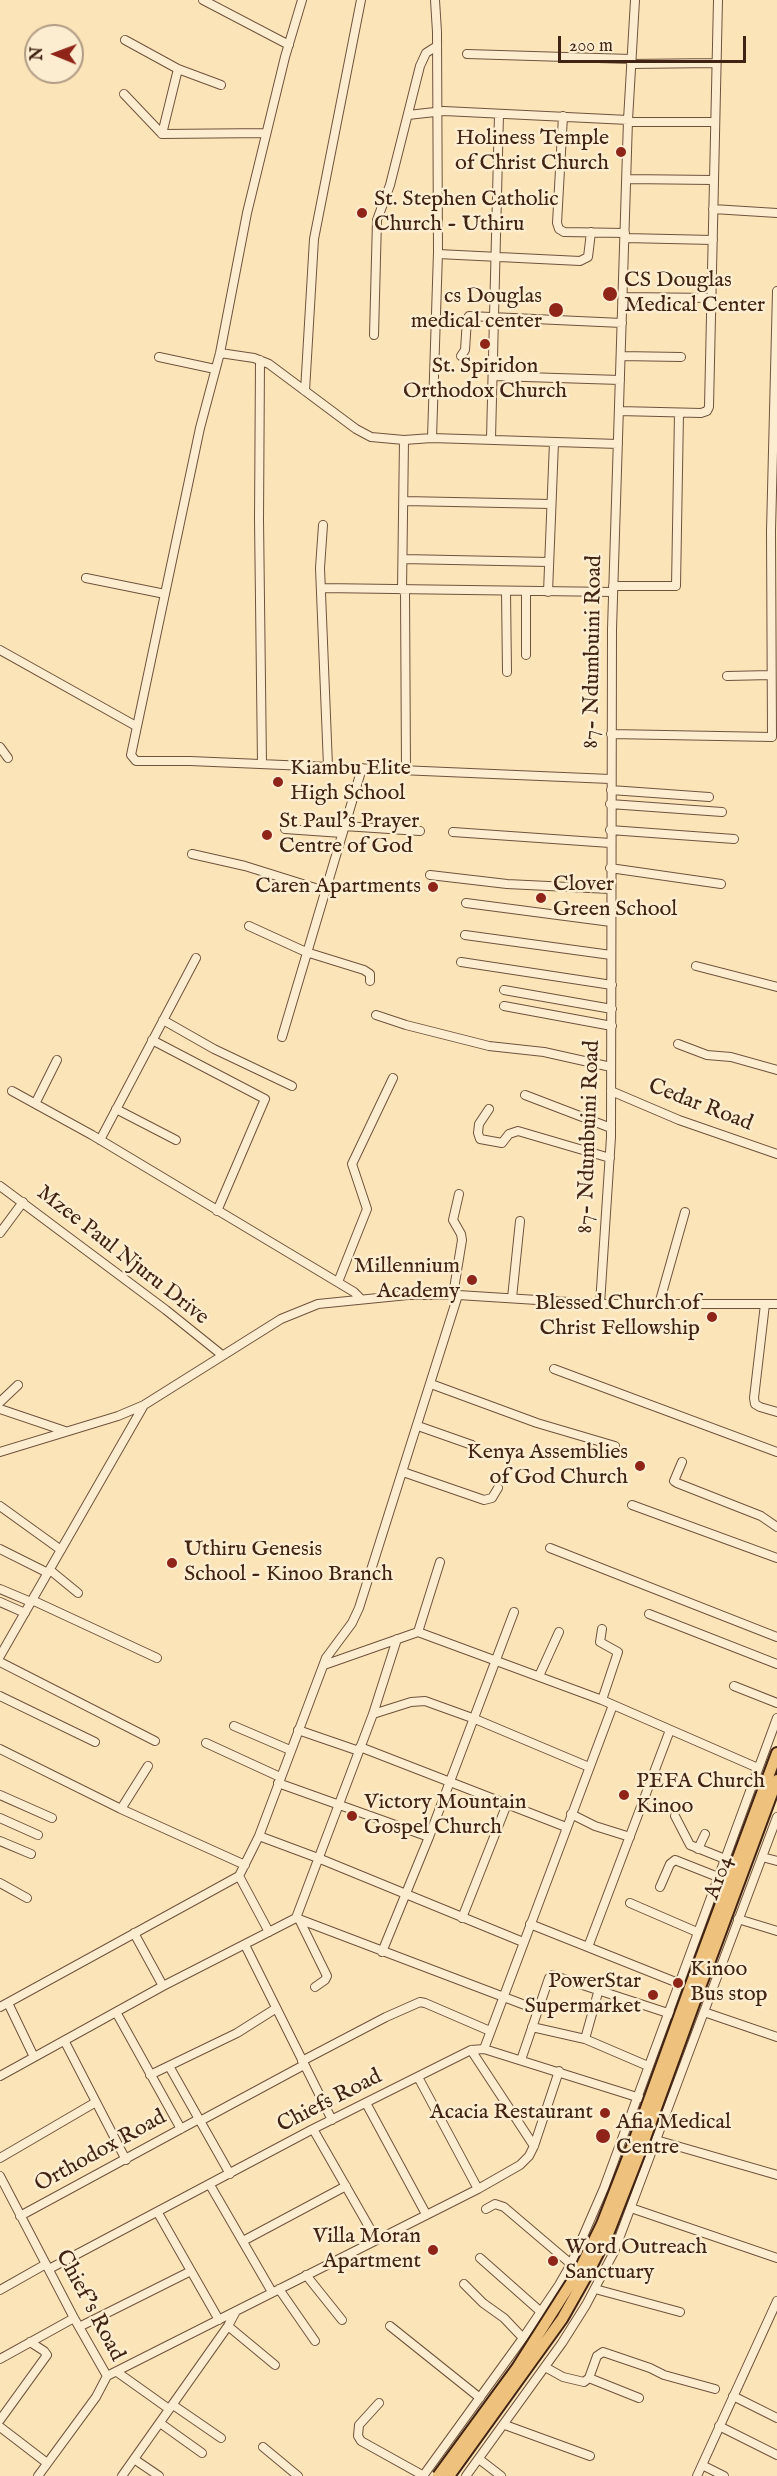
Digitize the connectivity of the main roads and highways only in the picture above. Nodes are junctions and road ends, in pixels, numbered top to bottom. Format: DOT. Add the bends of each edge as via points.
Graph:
graph roads {
  1 [pos="777,1753"];
  2 [pos="777,1780"];
  3 [pos="694,1989"];
  4 [pos="438,2476"];
  5 [pos="449,2476"];
  1 -- 3 [label="highway"];
  2 -- 3 [label="highway, A104" via="707,1968"];
  3 -- 4 [label="highway, bridge" via="602,2224 580,2269 517,2368"];
  3 -- 5 [label="highway, bridge" via="676,2054 608,2234 562,2319"];
}
